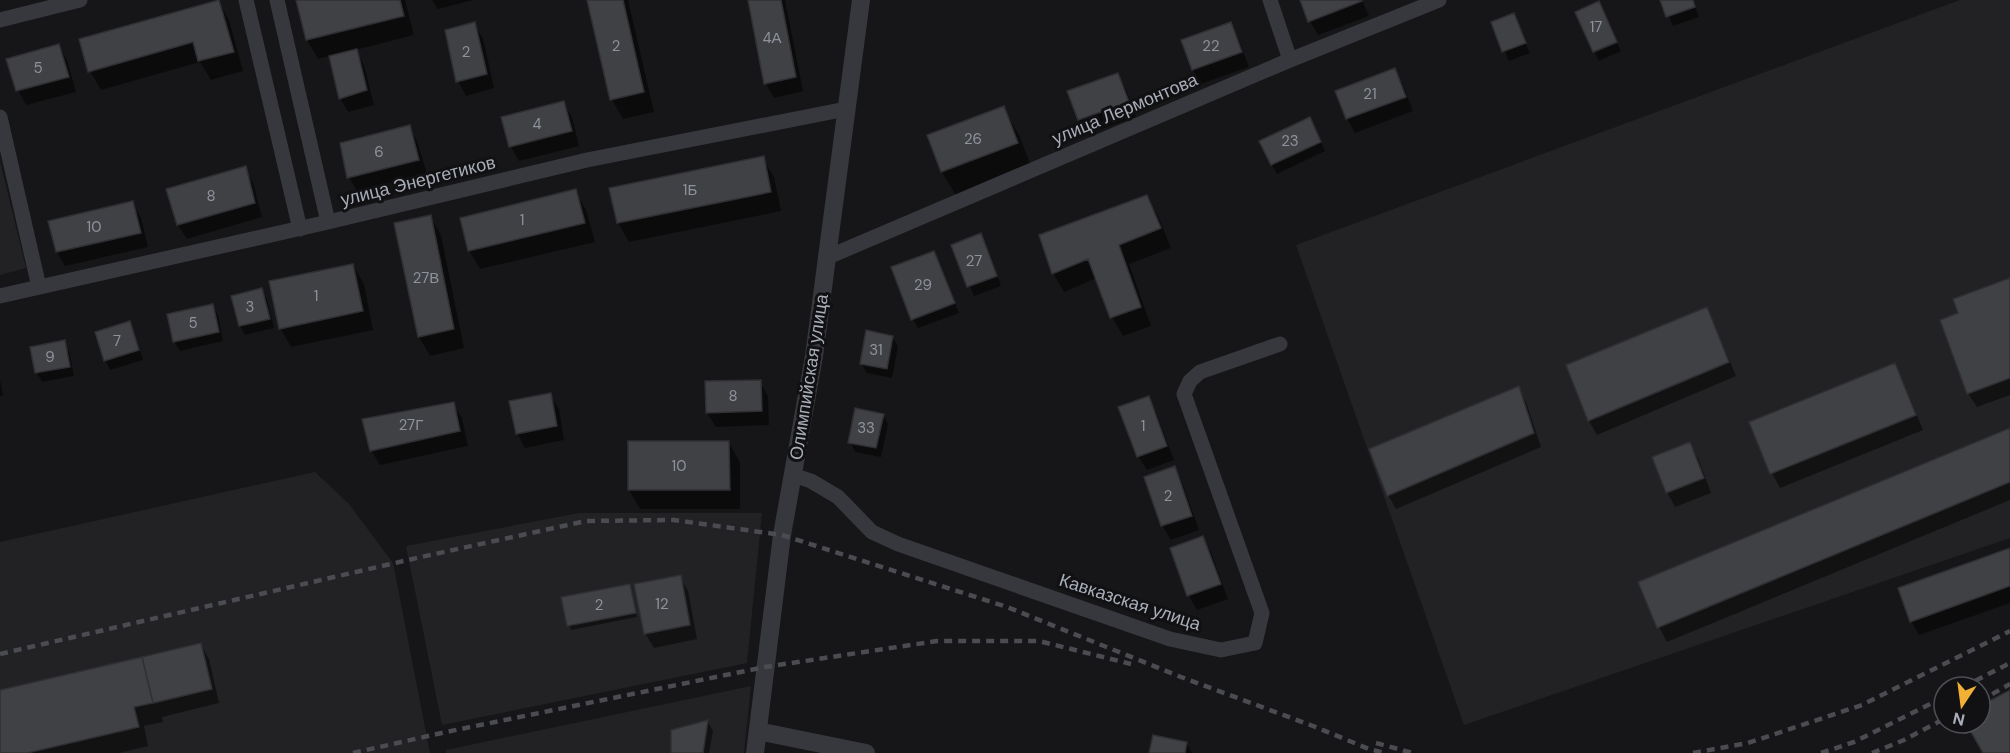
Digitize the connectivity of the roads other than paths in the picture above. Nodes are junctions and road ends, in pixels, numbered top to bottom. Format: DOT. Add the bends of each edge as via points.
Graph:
graph roads {
  1 [pos="80,0"];
  2 [pos="246,0"];
  3 [pos="277,0"];
  4 [pos="861,0"];
  5 [pos="1270,0"];
  6 [pos="1439,0"];
  7 [pos="0,20"];
  8 [pos="1290,60"];
  9 [pos="846,109"];
  10 [pos="0,117"];
  11 [pos="328,222"];
  12 [pos="300,229"];
  13 [pos="828,257"];
  14 [pos="39,287"];
  15 [pos="0,296"];
  16 [pos="1280,344"];
  17 [pos="793,475"];
  18 [pos="758,730"];
  19 [pos="756,753"];
  20 [pos="866,753"];
  1 -- 7 [label="street"];
  2 -- 12 [label="street"];
  3 -- 11 [label="street"];
  4 -- 9 [label="street, Олимпийская улица"];
  5 -- 8 [label="street"];
  6 -- 8 [label="street, улица Лермонтова"];
  8 -- 13 [label="street, улица Лермонтова"];
  9 -- 11 [label="street, улица Энергетиков" via="587,160"];
  9 -- 13 [label="street, Олимпийская улица"];
  10 -- 14 [label="street"];
  11 -- 12 [label="street, улица Энергетиков"];
  12 -- 14 [label="street, улица Энергетиков"];
  13 -- 17 [label="street, Олимпийская улица"];
  14 -- 15 [label="street, улица Энергетиков"];
  16 -- 17 [label="street, Кавказская улица" via="1200,372 1184,394 1262,613 1255,643 1221,650 1170,639 898,544 872,532 838,497"];
  17 -- 18 [label="street, Олимпийская улица"];
  18 -- 19 [label="street, Олимпийская улица"];
  18 -- 20 [label="street"];
}
